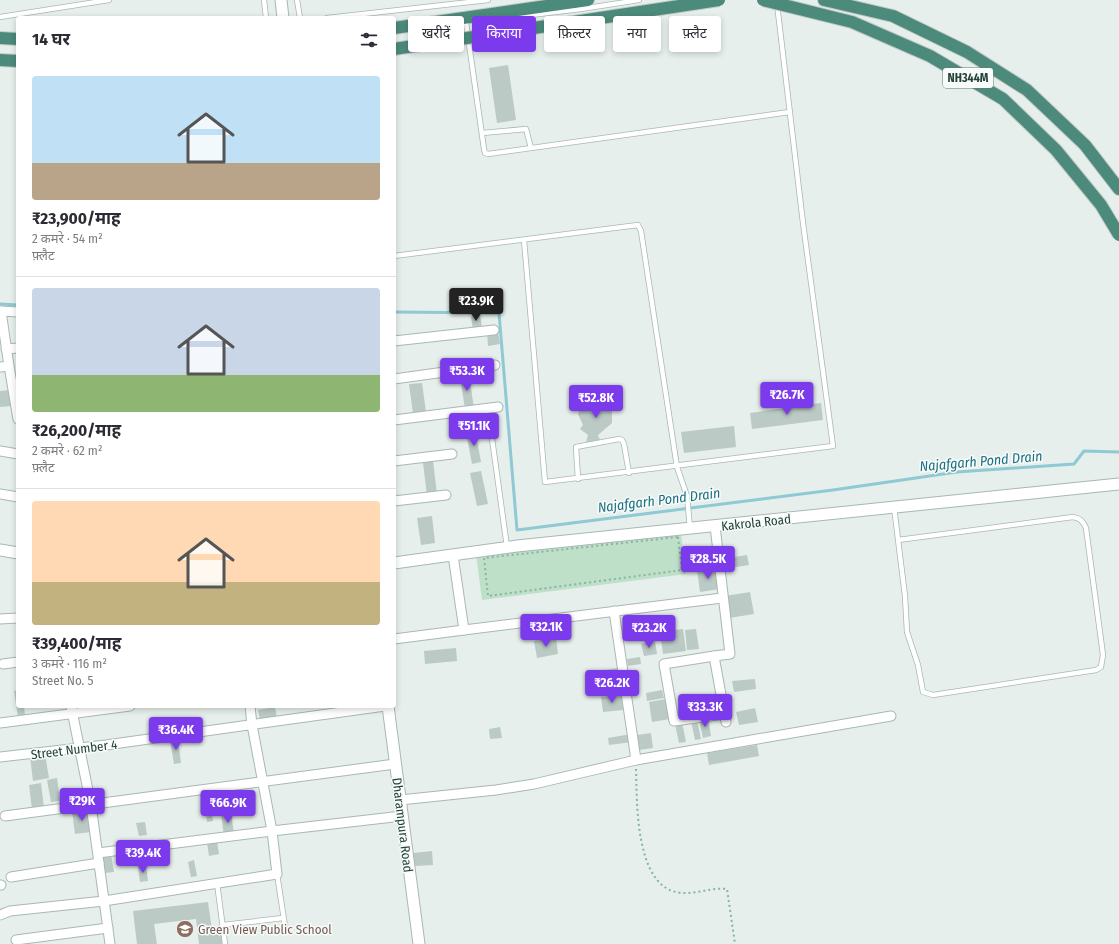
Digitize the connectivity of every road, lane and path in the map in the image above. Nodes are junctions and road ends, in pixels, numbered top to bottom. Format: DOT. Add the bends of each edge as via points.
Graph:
graph roads {
  1 [pos="109,0"];
  2 [pos="264,0"];
  3 [pos="281,0"];
  4 [pos="296,0"];
  5 [pos="488,0"];
  6 [pos="588,0"];
  7 [pos="639,0"];
  8 [pos="719,0"];
  9 [pos="763,0"];
  10 [pos="777,0"];
  11 [pos="824,0"];
  12 [pos="266,16"];
  13 [pos="283,16"];
  14 [pos="300,16"];
  15 [pos="345,16"];
  16 [pos="0,17"];
  17 [pos="466,23"];
  18 [pos="396,28"];
  19 [pos="396,32"];
  20 [pos="0,38"];
  21 [pos="16,39"];
  22 [pos="396,49"];
  23 [pos="0,60"];
  24 [pos="16,61"];
  25 [pos="790,112"];
  26 [pos="482,133"];
  27 [pos="531,148"];
  28 [pos="1119,189"];
  29 [pos="1119,235"];
  30 [pos="524,240"];
  31 [pos="396,256"];
  32 [pos="1,311"];
  33 [pos="16,312"];
  34 [pos="2,328"];
  35 [pos="494,330"];
  36 [pos="396,341"];
  37 [pos="16,348"];
  38 [pos="6,349"];
  39 [pos="495,365"];
  40 [pos="4,367"];
  41 [pos="396,379"];
  42 [pos="16,392"];
  43 [pos="498,407"];
  44 [pos="396,420"];
  45 [pos="490,424"];
  46 [pos="0,451"];
  47 [pos="16,454"];
  48 [pos="452,454"];
  49 [pos="396,461"];
  50 [pos="678,467"];
  51 [pos="629,473"];
  52 [pos="578,479"];
  53 [pos="1119,484"];
  54 [pos="0,494"];
  55 [pos="446,495"];
  56 [pos="16,497"];
  57 [pos="396,501"];
  58 [pos="894,508"];
  59 [pos="715,526"];
  60 [pos="690,528"];
  61 [pos="898,540"];
  62 [pos="508,548"];
  63 [pos="0,550"];
  64 [pos="16,553"];
  65 [pos="453,555"];
  66 [pos="484,558"];
  67 [pos="396,563"];
  68 [pos="722,598"];
  69 [pos="614,611"];
  70 [pos="16,618"];
  71 [pos="0,619"];
  72 [pos="464,630"];
  73 [pos="396,639"];
  74 [pos="714,656"];
  75 [pos="16,662"];
  76 [pos="3,664"];
  77 [pos="101,708"];
  78 [pos="250,708"];
  79 [pos="373,708"];
  80 [pos="386,708"];
  81 [pos="72,710"];
  82 [pos="891,716"];
  83 [pos="0,723"];
  84 [pos="252,726"];
  85 [pos="80,748"];
  86 [pos="0,757"];
  87 [pos="636,760"];
  88 [pos="395,764"];
  89 [pos="263,781"];
  90 [pos="400,800"];
  91 [pos="91,805"];
  92 [pos="5,816"];
  93 [pos="402,816"];
  94 [pos="272,831"];
  95 [pos="98,853"];
  96 [pos="99,863"];
  97 [pos="277,874"];
  98 [pos="11,876"];
  99 [pos="217,884"];
  100 [pos="104,900"];
  101 [pos="0,915"];
  102 [pos="283,918"];
  103 [pos="222,925"];
  104 [pos="285,926"];
  105 [pos="108,928"];
  106 [pos="16,940"];
  107 [pos="110,944"];
  108 [pos="225,944"];
  109 [pos="419,944"];
  110 [pos="735,944"];
  1 -- 16 [label="lane"];
  2 -- 12 [label="lane"];
  3 -- 13 [label="street"];
  4 -- 14 [label="lane"];
  5 -- 15 [label="lane"];
  6 -- 18 [label="highway"];
  7 -- 17 [label="lane"];
  8 -- 22 [label="highway, bridge"];
  9 -- 29 [label="highway, NH344M, bridge" via="852,22 930,56 1003,99 1056,150 1101,205"];
  10 -- 25 [label="lane"];
  11 -- 28 [label="highway, NH344M" via="892,16 968,52 1027,90 1084,145"];
  17 -- 19 [label="lane"];
  17 -- 26 [label="lane"];
  20 -- 21 [label="highway"];
  23 -- 24 [label="highway"];
  25 -- 27 [label="lane"];
  25 -- 50 [label="lane" via="833,446"];
  26 -- 27 [label="lane" via="526,129"];
  26 -- 27 [label="lane" via="485,153 488,154"];
  30 -- 31 [label="lane"];
  30 -- 50 [label="lane" via="638,225"];
  30 -- 52 [label="lane" via="543,478 545,482"];
  32 -- 33 [label="street"];
  32 -- 34 [label="street"];
  34 -- 38 [label="street"];
  35 -- 36 [label="street"];
  37 -- 38 [label="street"];
  38 -- 40 [label="street"];
  39 -- 41 [label="street"];
  40 -- 42 [label="street"];
  43 -- 44 [label="street"];
  45 -- 62 [label="lane"];
  46 -- 47 [label="street"];
  48 -- 49 [label="street"];
  50 -- 51 [label="lane"];
  50 -- 60 [label="lane" via="687,496"];
  51 -- 52 [label="lane"];
  51 -- 52 [label="lane" via="624,444 619,439 576,447"];
  53 -- 58 [label="street, Kakrola Road"];
  54 -- 56 [label="street"];
  55 -- 57 [label="street"];
  58 -- 59 [label="street, Kakrola Road"];
  58 -- 61 [label="lane"];
  59 -- 60 [label="street, Kakrola Road"];
  59 -- 68 [label="street"];
  60 -- 62 [label="street, Kakrola Road"];
  61 -- 61 [label="lane" via="907,632 918,665 923,692 928,695 1096,670 1101,667 1103,655 1086,528 1079,518"];
  62 -- 65 [label="street, Kakrola Road"];
  63 -- 64 [label="street"];
  65 -- 67 [label="street, Kakrola Road"];
  65 -- 72 [label="street"];
  66 -- 66 [label="path" via="678,537 682,570 488,596"];
  68 -- 69 [label="street"];
  68 -- 74 [label="street" via="730,654"];
  69 -- 72 [label="street"];
  69 -- 87 [label="street"];
  70 -- 71 [label="street"];
  72 -- 73 [label="street"];
  74 -- 74 [label="street" via="725,718 674,721 664,664"];
  75 -- 76 [label="street"];
  77 -- 81 [label="street"];
  78 -- 84 [label="street"];
  79 -- 84 [label="street, Street Number 4"];
  80 -- 88 [label="street, Dharampura Road"];
  81 -- 83 [label="street"];
  81 -- 85 [label="street"];
  82 -- 87 [label="street"];
  84 -- 85 [label="street, Street Number 4"];
  84 -- 89 [label="street"];
  85 -- 86 [label="street, Street Number 4"];
  85 -- 91 [label="street"];
  87 -- 90 [label="street" via="534,784"];
  87 -- 110 [label="path" via="637,811 641,839 650,868 665,888 676,892 727,889"];
  88 -- 89 [label="street"];
  88 -- 90 [label="street, Dharampura Road"];
  89 -- 91 [label="street"];
  89 -- 94 [label="street"];
  90 -- 93 [label="street, Dharampura Road"];
  91 -- 92 [label="street"];
  91 -- 95 [label="street"];
  93 -- 94 [label="street"];
  93 -- 109 [label="street, Dharampura Road"];
  94 -- 95 [label="street"];
  94 -- 97 [label="street"];
  95 -- 96 [label="street"];
  96 -- 98 [label="street"];
  96 -- 100 [label="street"];
  97 -- 99 [label="street"];
  97 -- 102 [label="lane"];
  99 -- 100 [label="street"];
  99 -- 103 [label="lane"];
  100 -- 101 [label="street" via="17,910"];
  100 -- 105 [label="street"];
  102 -- 103 [label="lane"];
  102 -- 104 [label="lane"];
  103 -- 108 [label="lane"];
  105 -- 106 [label="street"];
  105 -- 107 [label="street"];
}
